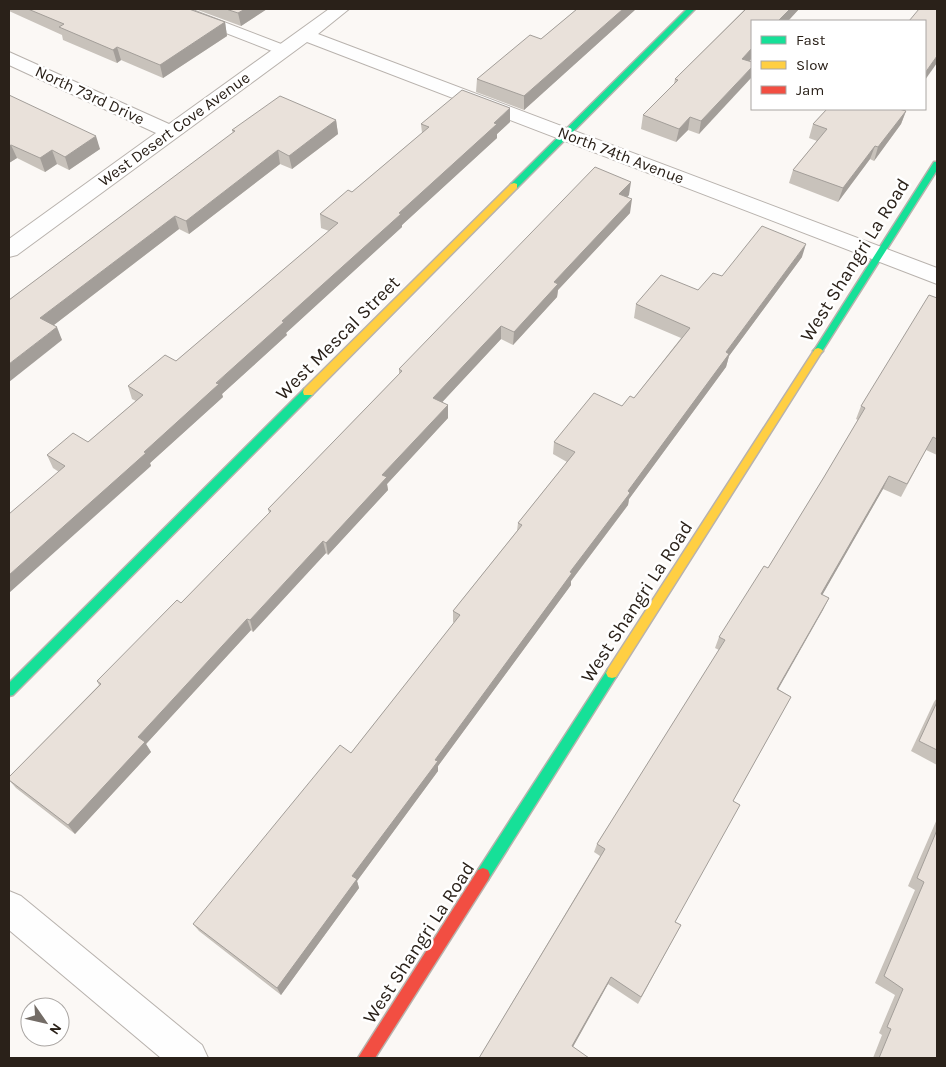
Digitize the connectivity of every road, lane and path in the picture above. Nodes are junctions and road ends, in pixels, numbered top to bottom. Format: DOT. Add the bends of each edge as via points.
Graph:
graph roads {
  1 [pos="177,9"];
  2 [pos="340,9"];
  3 [pos="692,9"];
  4 [pos="305,34"];
  5 [pos="283,50"];
  6 [pos="9,58"];
  7 [pos="170,132"];
  8 [pos="567,134"];
  9 [pos="937,164"];
  10 [pos="9,250"];
  11 [pos="880,254"];
  12 [pos="937,276"];
  13 [pos="9,691"];
  14 [pos="9,908"];
  15 [pos="189,1058"];
  16 [pos="366,1058"];
  1 -- 5 [label="lane"];
  2 -- 4 [label="street, West Desert Cove Avenue"];
  3 -- 8 [label="street, West Mescal Street"];
  4 -- 5 [label="street, West Desert Cove Avenue"];
  4 -- 8 [label="street, North 74th Avenue"];
  5 -- 7 [label="street, West Desert Cove Avenue"];
  6 -- 7 [label="street, North 73rd Drive"];
  7 -- 10 [label="street, West Desert Cove Avenue"];
  8 -- 11 [label="street, North 74th Avenue"];
  8 -- 13 [label="street, West Mescal Street"];
  9 -- 11 [label="street, West Shangri La Road"];
  11 -- 12 [label="street, North 74th Avenue"];
  11 -- 16 [label="street, West Shangri La Road"];
  14 -- 15 [label="street"];
}
